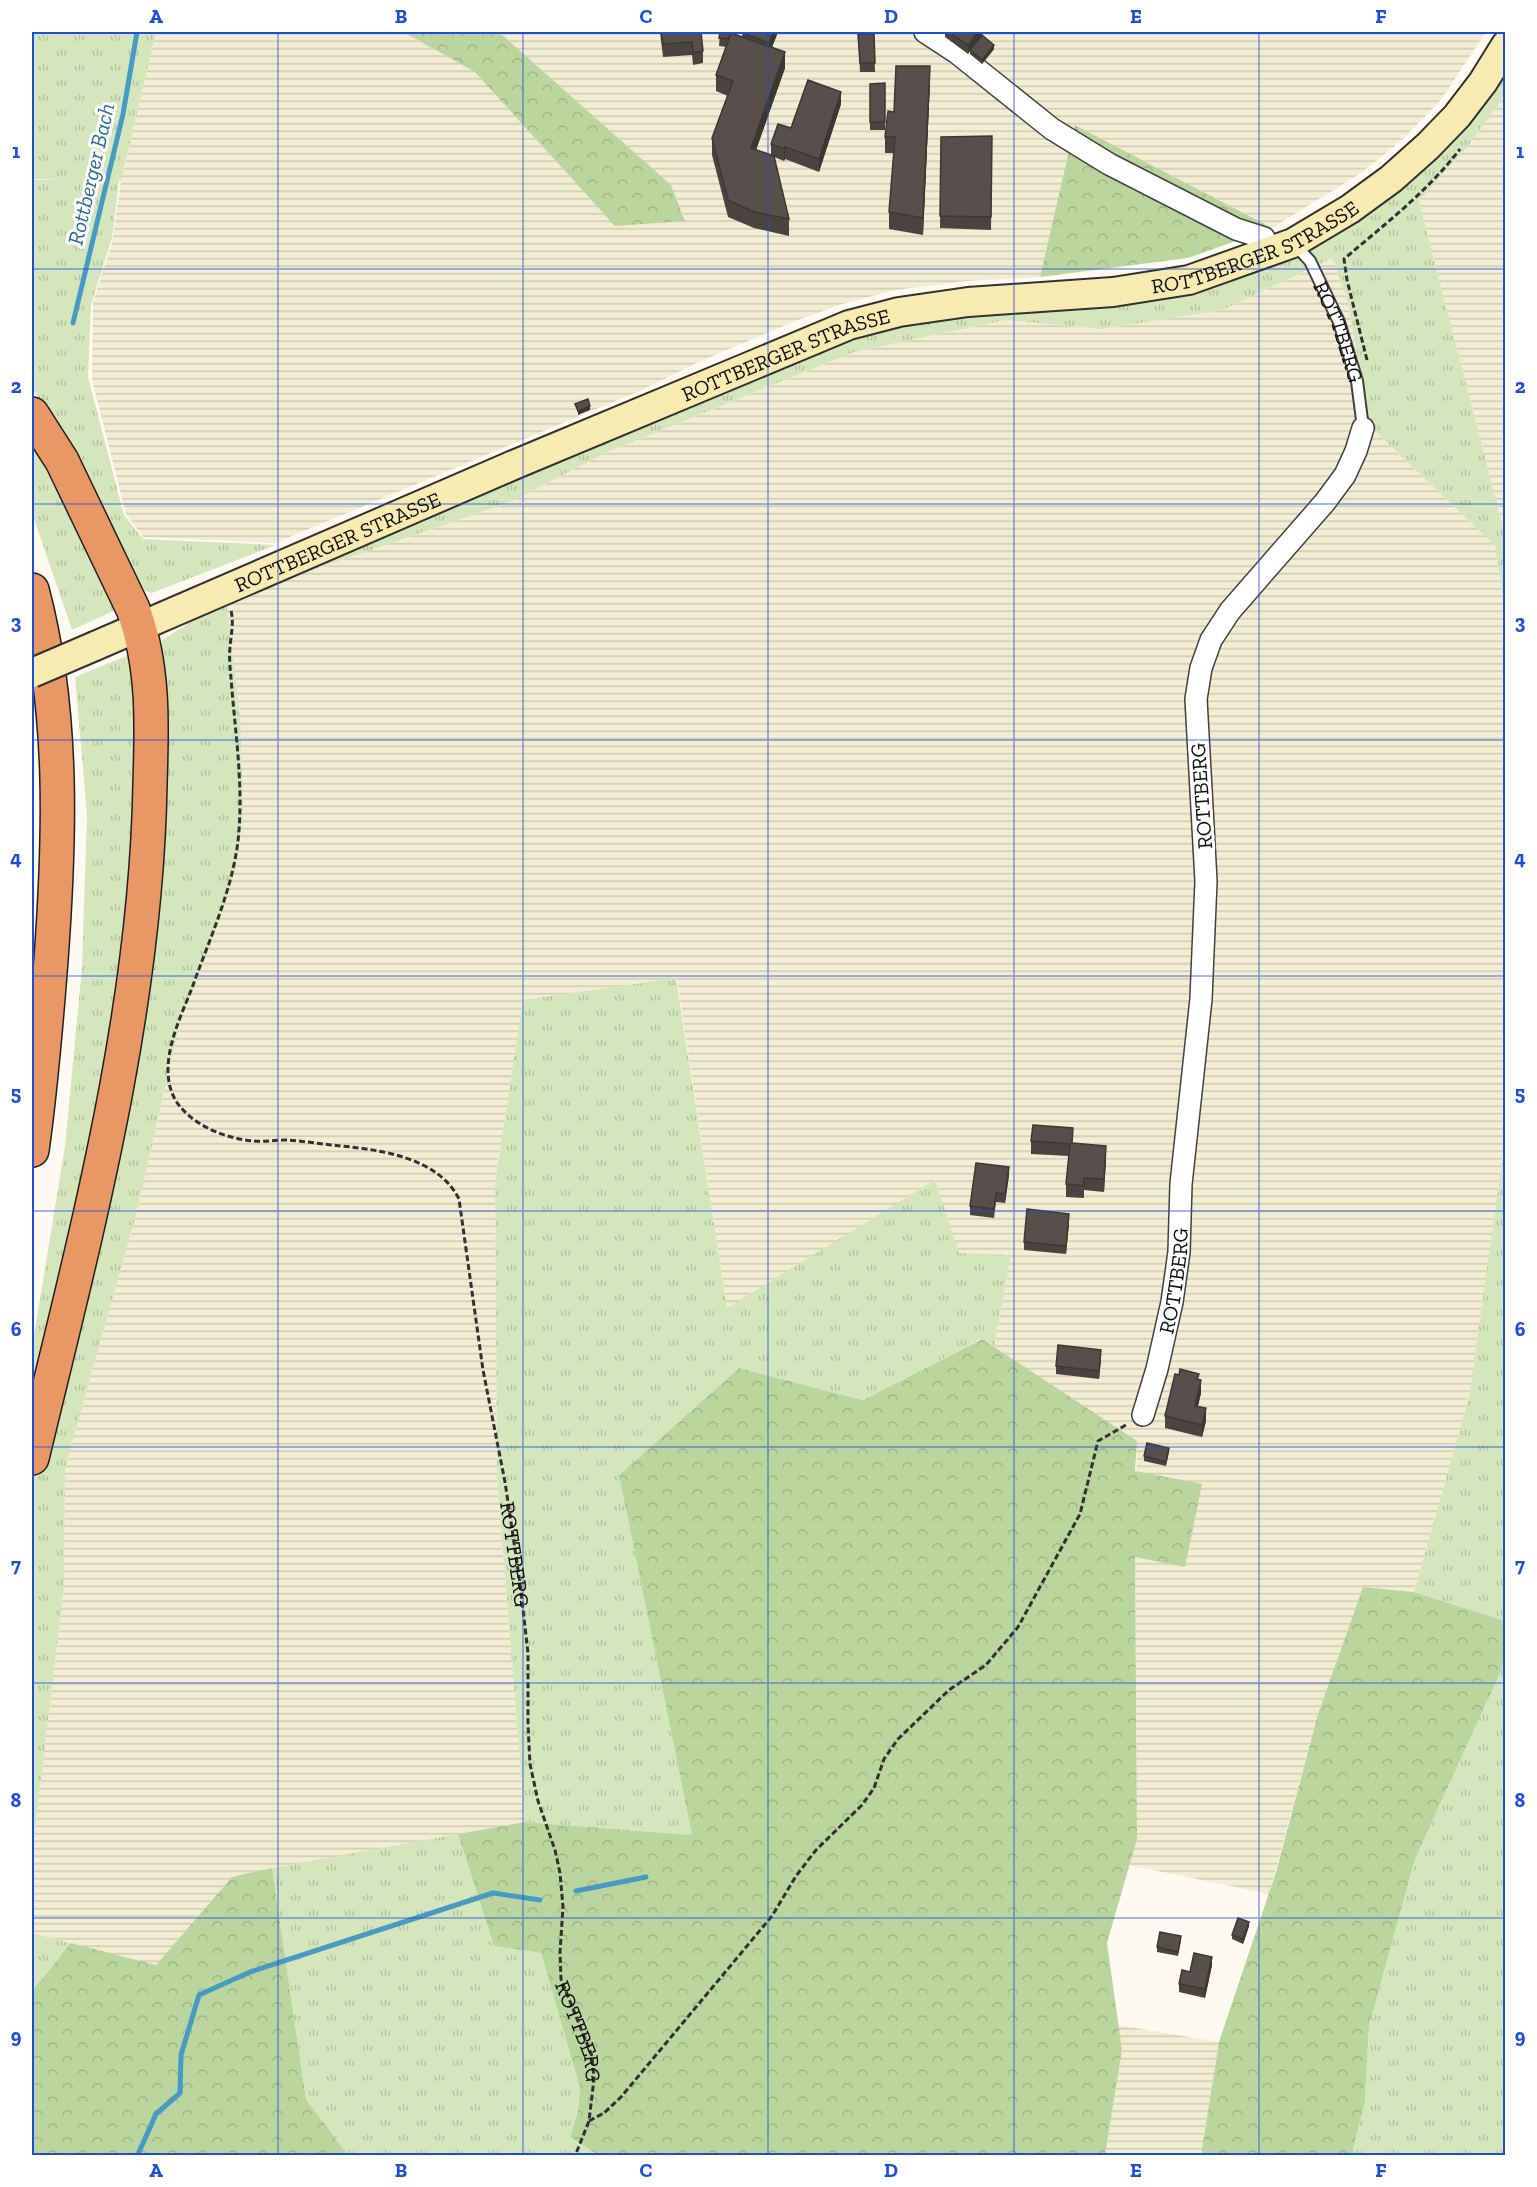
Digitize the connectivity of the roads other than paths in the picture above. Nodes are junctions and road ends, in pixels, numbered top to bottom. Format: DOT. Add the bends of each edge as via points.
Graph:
graph roads {
  1 [pos="925,32"];
  2 [pos="1506,45"];
  3 [pos="1264,238"];
  4 [pos="1293,243"];
  5 [pos="32,414"];
  6 [pos="1363,428"];
  7 [pos="32,590"];
  8 [pos="139,627"];
  9 [pos="32,673"];
  10 [pos="32,1150"];
  11 [pos="1143,1415"];
  12 [pos="32,1458"];
  1 -- 3 [label="street, ROTTBERGER STRASSE" via="1052,129 1109,164 1236,229"];
  2 -- 4 [label="main road, ROTTBERGER STRASSE" via="1464,107 1428,146 1350,209"];
  3 -- 4 [label="lane"];
  4 -- 6 [label="lane, ROTTBERG" via="1310,261 1339,322 1357,381"];
  4 -- 8 [label="main road, ROTTBERGER STRASSE" via="1189,280 1113,292 968,302 899,312 849,325"];
  5 -- 8 [label="highway" via="62,461"];
  6 -- 11 [label="street, ROTTBERG" via="1345,476 1230,611 1211,640 1201,668 1196,699 1206,881 1201,999 1175,1282"];
  7 -- 10 [label="highway" via="51,690 57,763 57,838 43,1076"];
  8 -- 9 [label="main road, ROTTBERGER STRASSE, bridge"];
  8 -- 12 [label="highway" via="152,719 150,826 134,986 97,1188"];
}
